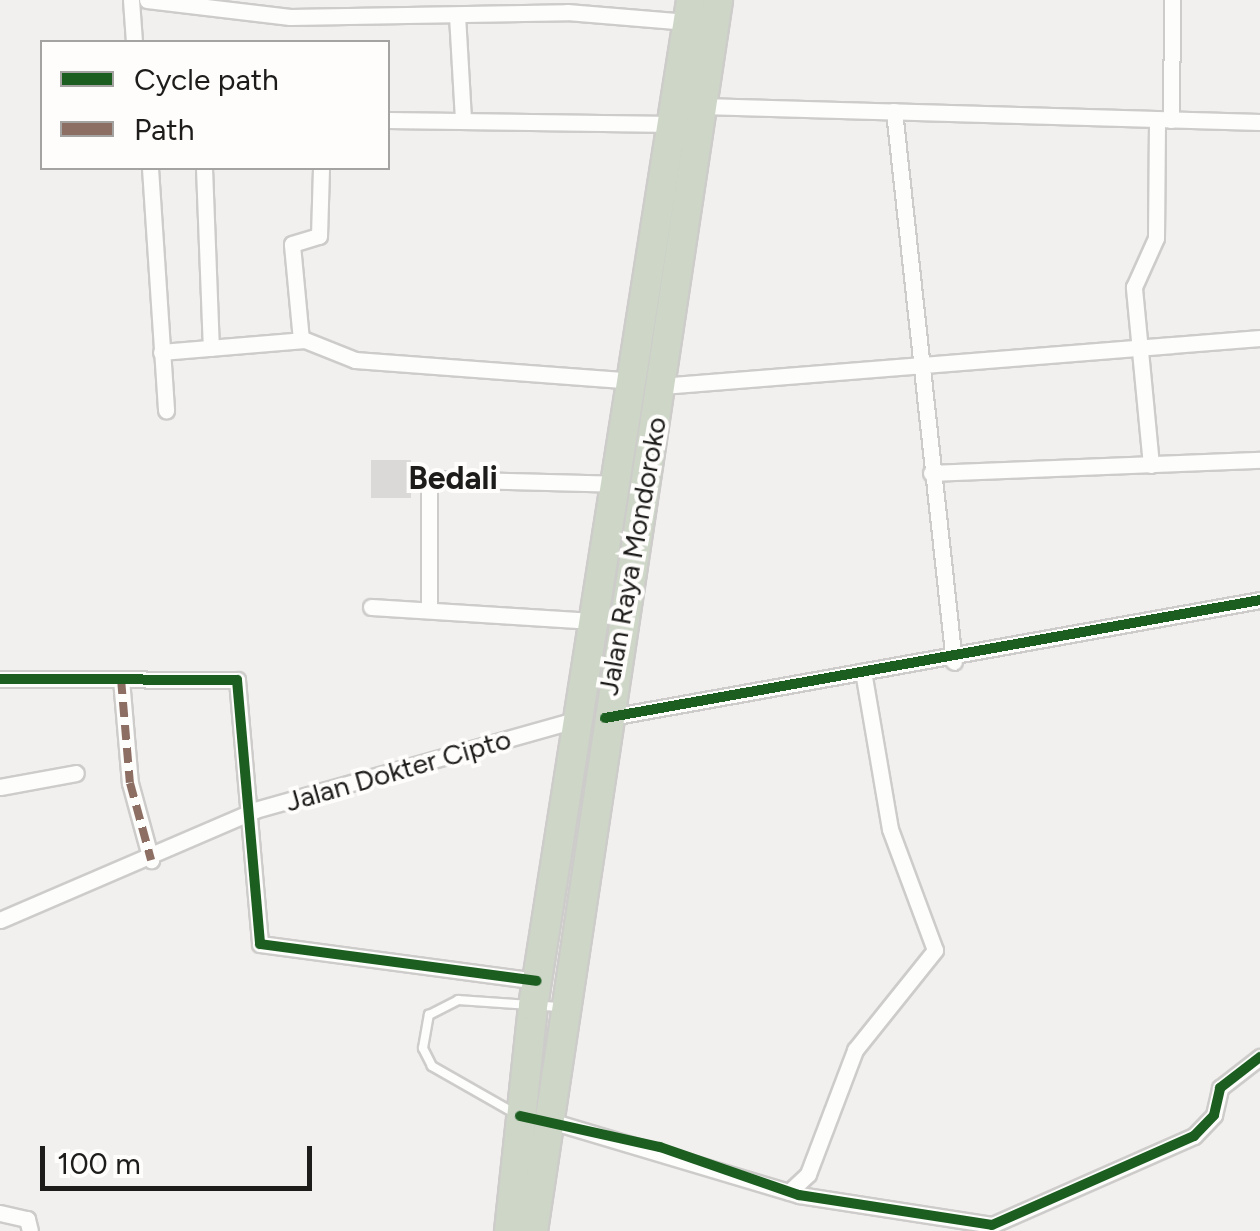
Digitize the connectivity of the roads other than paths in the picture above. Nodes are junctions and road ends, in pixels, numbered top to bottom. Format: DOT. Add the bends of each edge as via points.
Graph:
graph roads {
  1 [pos="131,0"];
  2 [pos="147,0"];
  3 [pos="718,0"];
  4 [pos="1172,0"];
  5 [pos="690,11"];
  6 [pos="457,15"];
  7 [pos="134,40"];
  8 [pos="702,106"];
  9 [pos="894,112"];
  10 [pos="463,118"];
  11 [pos="390,120"];
  12 [pos="1164,120"];
  13 [pos="1260,122"];
  14 [pos="673,124"];
  15 [pos="150,170"];
  16 [pos="204,170"];
  17 [pos="322,170"];
  18 [pos="675,193"];
  19 [pos="1260,338"];
  20 [pos="301,340"];
  21 [pos="211,348"];
  22 [pos="160,352"];
  23 [pos="1136,353"];
  24 [pos="917,369"];
  25 [pos="646,384"];
  26 [pos="166,410"];
  27 [pos="1260,460"];
  28 [pos="1151,465"];
  29 [pos="931,473"];
  30 [pos="617,484"];
  31 [pos="1260,600"];
  32 [pos="429,606"];
  33 [pos="371,607"];
  34 [pos="594,621"];
  35 [pos="954,662"];
  36 [pos="862,672"];
  37 [pos="0,679"];
  38 [pos="121,679"];
  39 [pos="592,718"];
  40 [pos="76,773"];
  41 [pos="0,787"];
  42 [pos="255,810"];
  43 [pos="152,860"];
  44 [pos="0,920"];
  45 [pos="535,994"];
  46 [pos="562,1007"];
  47 [pos="1260,1057"];
  48 [pos="533,1118"];
  49 [pos="789,1192"];
  50 [pos="0,1213"];
  51 [pos="981,1226"];
  52 [pos="30,1231"];
  53 [pos="509,1231"];
  54 [pos="532,1231"];
  1 -- 7 [label="street"];
  2 -- 6 [label="street" via="290,17"];
  3 -- 8 [label="highway, Jalan Raya Mondoroko"];
  4 -- 12 [label="street"];
  5 -- 6 [label="street"];
  5 -- 14 [label="highway, Jalan Raya Mondoroko"];
  6 -- 10 [label="street"];
  8 -- 9 [label="street"];
  8 -- 18 [label="highway, Jalan Raya Mondoroko"];
  9 -- 12 [label="street"];
  9 -- 24 [label="street"];
  10 -- 11 [label="street"];
  10 -- 14 [label="street"];
  12 -- 13 [label="street"];
  12 -- 23 [label="street" via="1156,238 1134,280"];
  14 -- 18 [label="highway, Jalan Raya Mondoroko"];
  15 -- 22 [label="street"];
  16 -- 21 [label="street"];
  17 -- 20 [label="street" via="319,236 292,244"];
  18 -- 25 [label="highway, Jalan Raya Mondoroko"];
  19 -- 23 [label="street"];
  20 -- 21 [label="street"];
  20 -- 25 [label="street" via="355,360"];
  21 -- 22 [label="street"];
  22 -- 26 [label="street"];
  23 -- 24 [label="street"];
  23 -- 28 [label="street"];
  24 -- 25 [label="street"];
  24 -- 29 [label="street"];
  25 -- 30 [label="highway, Jalan Raya Mondoroko"];
  25 -- 39 [label="highway, Jalan Raya Mondoroko"];
  27 -- 28 [label="street"];
  28 -- 29 [label="street"];
  29 -- 35 [label="street"];
  30 -- 32 [label="street" via="428,478"];
  30 -- 34 [label="highway, Jalan Raya Mondoroko"];
  31 -- 35 [label="street, Jalan Dokter Cipto"];
  32 -- 33 [label="street"];
  32 -- 34 [label="street"];
  34 -- 39 [label="highway, Jalan Raya Mondoroko"];
  35 -- 36 [label="street, Jalan Dokter Cipto"];
  36 -- 39 [label="street, Jalan Dokter Cipto"];
  36 -- 49 [label="street" via="890,830 934,950 855,1050 808,1174"];
  37 -- 38 [label="street"];
  38 -- 42 [label="street" via="237,680"];
  38 -- 43 [label="street" via="128,774"];
  39 -- 42 [label="street, Jalan Dokter Cipto"];
  39 -- 45 [label="highway, Jalan Raya Mondoroko"];
  39 -- 46 [label="highway, Jalan Raya Mondoroko"];
  40 -- 41 [label="street"];
  42 -- 43 [label="street, Jalan Dokter Cipto"];
  42 -- 45 [label="street" via="263,946"];
  43 -- 44 [label="street, Jalan Dokter Cipto"];
  45 -- 46 [label="lane"];
  45 -- 48 [label="highway, Jalan Raya Mondoroko"];
  45 -- 48 [label="lane" via="440,1005 424,1031 423,1048 440,1073"];
  46 -- 48 [label="highway, Jalan Raya Mondoroko"];
  47 -- 51 [label="street" via="1220,1088 1214,1115 1194,1136"];
  48 -- 49 [label="street"];
  48 -- 53 [label="highway, Jalan Raya Mondoroko"];
  48 -- 54 [label="highway, Jalan Raya Mondoroko"];
  49 -- 51 [label="street"];
  50 -- 52 [label="street" via="26,1219"];
}
